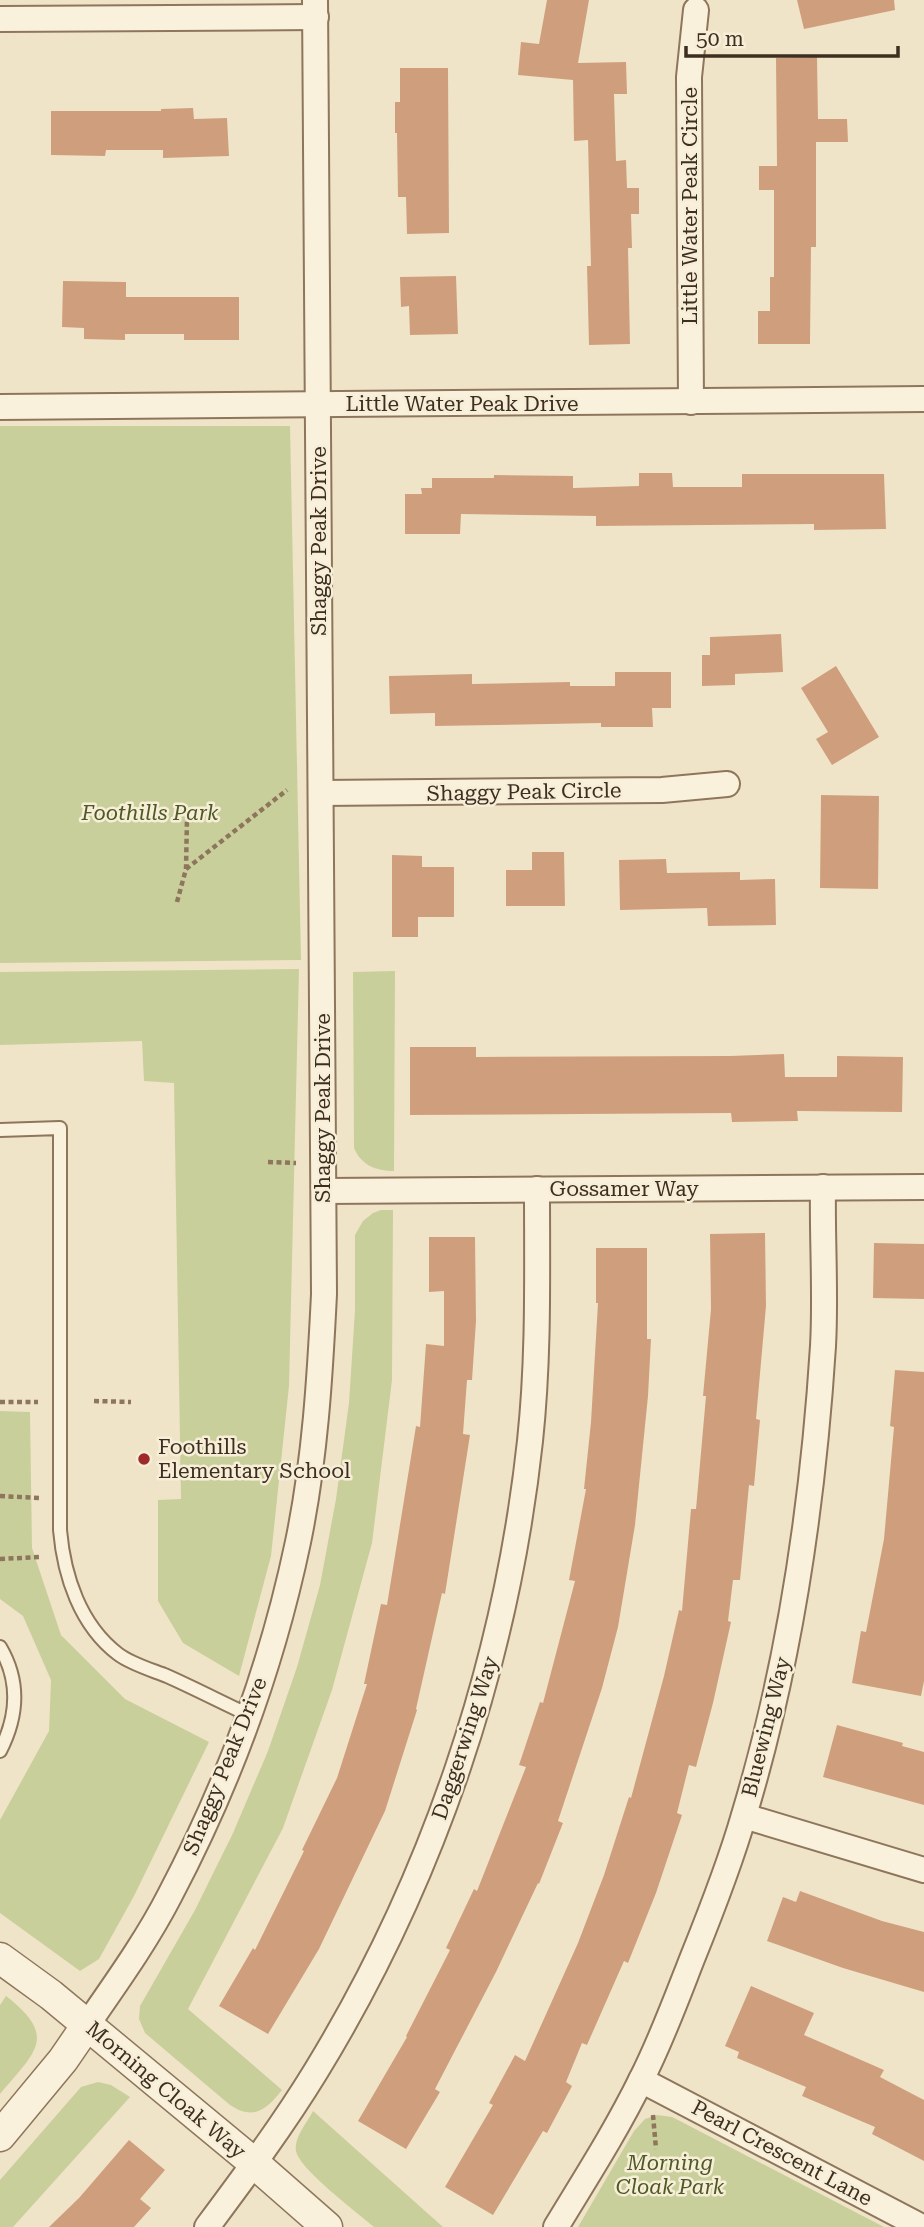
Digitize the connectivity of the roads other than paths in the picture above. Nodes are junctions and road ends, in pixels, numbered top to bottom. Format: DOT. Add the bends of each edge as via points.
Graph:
graph roads {
  1 [pos="316,8"];
  2 [pos="696,9"];
  3 [pos="0,19"];
  4 [pos="924,399"];
  5 [pos="691,402"];
  6 [pos="319,405"];
  7 [pos="0,407"];
  8 [pos="727,784"];
  9 [pos="321,793"];
  10 [pos="0,1130"];
  11 [pos="823,1187"];
  12 [pos="924,1187"];
  13 [pos="537,1189"];
  14 [pos="324,1191"];
  15 [pos="0,1647"];
  16 [pos="251,1716"];
  17 [pos="0,1751"];
  18 [pos="744,1816"];
  19 [pos="924,1870"];
  20 [pos="0,1958"];
  21 [pos="88,2025"];
  22 [pos="641,2080"];
  23 [pos="0,2136"];
  24 [pos="254,2163"];
  25 [pos="207,2227"];
  26 [pos="327,2227"];
  27 [pos="556,2227"];
  28 [pos="922,2227"];
  1 -- 3 [label="street"];
  1 -- 6 [label="street, Shaggy Peak Drive"];
  2 -- 5 [label="street, Little Water Peak Circle" via="689,77"];
  4 -- 5 [label="street, Little Water Peak Drive"];
  5 -- 6 [label="street, Little Water Peak Drive"];
  6 -- 7 [label="street, Little Water Peak Drive"];
  6 -- 9 [label="street, Shaggy Peak Drive"];
  8 -- 9 [label="street, Shaggy Peak Circle" via="662,790"];
  9 -- 14 [label="street, Shaggy Peak Drive"];
  10 -- 16 [label="lane" via="60,1128 60,1530 69,1582 95,1630 119,1655"];
  11 -- 12 [label="street, Gossamer Way"];
  11 -- 13 [label="street, Gossamer Way"];
  11 -- 18 [label="street, Bluewing Way" via="823,1342 808,1512 772,1710"];
  13 -- 14 [label="street, Gossamer Way"];
  13 -- 24 [label="street, Daggerwing Way" via="537,1322 530,1440 510,1574 475,1716 446,1803 386,1944 315,2073"];
  14 -- 16 [label="street, Shaggy Peak Drive" via="324,1294 311,1457 298,1540"];
  15 -- 17 [label="lane" via="10,1667 16,1700"];
  16 -- 21 [label="street, Shaggy Peak Drive" via="213,1809 169,1898"];
  18 -- 19 [label="street"];
  18 -- 22 [label="street, Bluewing Way" via="715,1902"];
  20 -- 21 [label="street, Morning Cloak Way"];
  21 -- 23 [label="street, Shaggy Peak Drive"];
  21 -- 24 [label="street, Morning Cloak Way"];
  22 -- 27 [label="street, Bluewing Way"];
  22 -- 28 [label="street, Pearl Crescent Lane"];
  24 -- 25 [label="street, Daggerwing Way"];
  24 -- 26 [label="street, Morning Cloak Way"];
}
